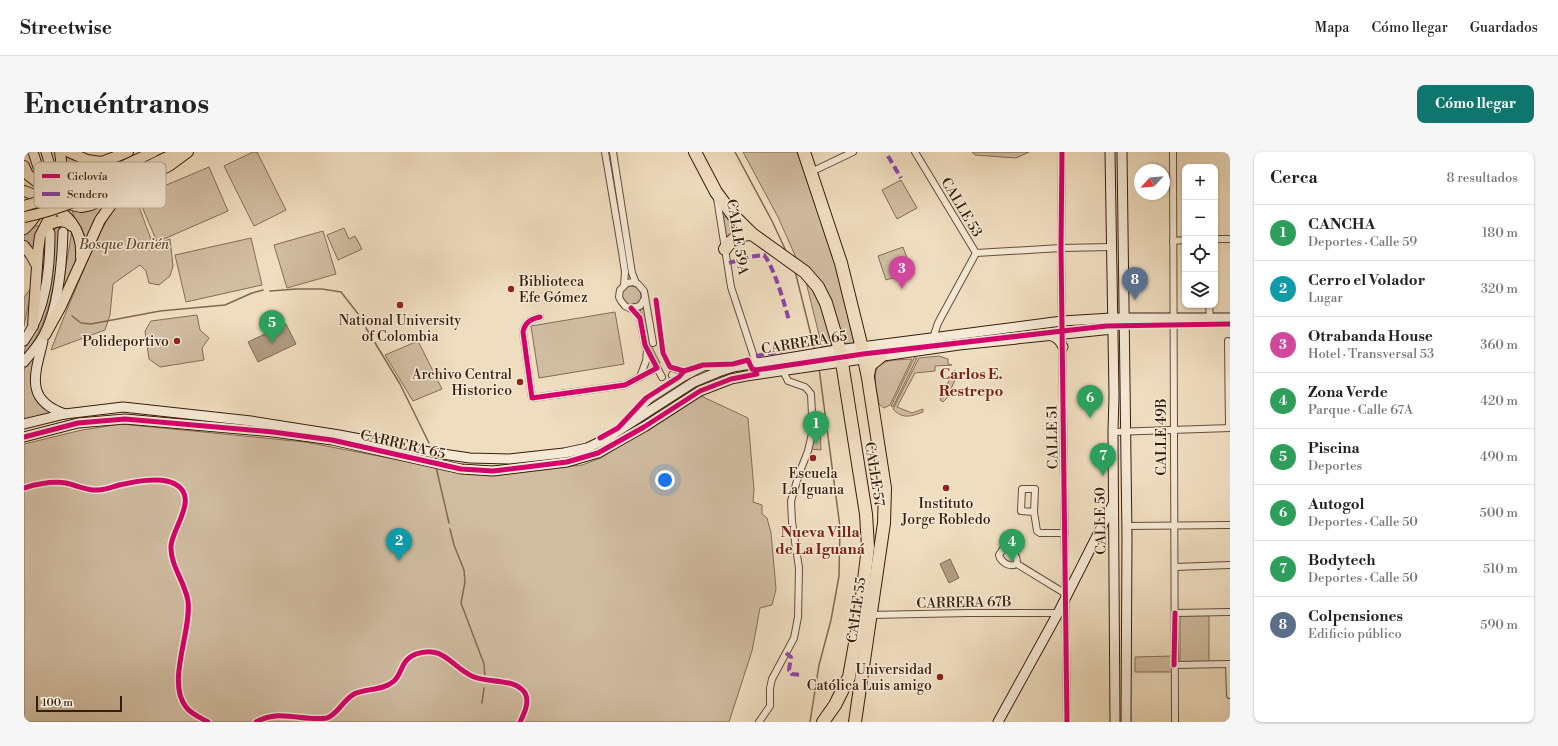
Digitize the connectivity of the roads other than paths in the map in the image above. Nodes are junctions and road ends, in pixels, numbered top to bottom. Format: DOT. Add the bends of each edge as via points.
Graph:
graph roads {
  1 [pos="33,152"];
  2 [pos="46,152"];
  3 [pos="60,152"];
  4 [pos="69,152"];
  5 [pos="128,152"];
  6 [pos="153,152"];
  7 [pos="178,152"];
  8 [pos="188,152"];
  9 [pos="605,152"];
  10 [pos="613,152"];
  11 [pos="696,152"];
  12 [pos="804,152"];
  13 [pos="915,152"];
  14 [pos="1062,152"];
  15 [pos="1110,152"];
  16 [pos="1122,152"];
  17 [pos="1173,152"];
  18 [pos="850,153"];
  19 [pos="36,162"];
  20 [pos="52,162"];
  21 [pos="58,162"];
  22 [pos="103,162"];
  23 [pos="132,162"];
  24 [pos="157,162"];
  25 [pos="166,167"];
  26 [pos="26,170"];
  27 [pos="811,172"];
  28 [pos="34,177"];
  29 [pos="34,177"];
  30 [pos="24,191"];
  31 [pos="716,192"];
  32 [pos="34,194"];
  33 [pos="34,203"];
  34 [pos="24,206"];
  35 [pos="39,208"];
  36 [pos="55,208"];
  37 [pos="56,208"];
  38 [pos="58,208"];
  39 [pos="109,208"];
  40 [pos="24,211"];
  41 [pos="24,217"];
  42 [pos="24,220"];
  43 [pos="74,227"];
  44 [pos="24,229"];
  45 [pos="46,231"];
  46 [pos="63,232"];
  47 [pos="752,234"];
  48 [pos="1218,239"];
  49 [pos="1230,239"];
  50 [pos="1182,240"];
  51 [pos="1173,241"];
  52 [pos="24,246"];
  53 [pos="1111,247"];
  54 [pos="773,248"];
  55 [pos="1061,248"];
  56 [pos="725,249"];
  57 [pos="976,253"];
  58 [pos="80,263"];
  59 [pos="37,267"];
  60 [pos="636,283"];
  61 [pos="624,285"];
  62 [pos="644,298"];
  63 [pos="631,308"];
  64 [pos="1209,308"];
  65 [pos="540,317"];
  66 [pos="1112,318"];
  67 [pos="1210,318"];
  68 [pos="1230,318"];
  69 [pos="1124,319"];
  70 [pos="1173,319"];
  71 [pos="1062,321"];
  72 [pos="33,326"];
  73 [pos="1112,329"];
  74 [pos="1062,333"];
  75 [pos="45,335"];
  76 [pos="1048,335"];
  77 [pos="933,338"];
  78 [pos="1228,340"];
  79 [pos="24,341"];
  80 [pos="653,343"];
  81 [pos="1063,347"];
  82 [pos="647,350"];
  83 [pos="863,353"];
  84 [pos="1229,355"];
  85 [pos="836,357"];
  86 [pos="880,357"];
  87 [pos="778,359"];
  88 [pos="24,362"];
  89 [pos="756,363"];
  90 [pos="732,367"];
  91 [pos="657,368"];
  92 [pos="784,370"];
  93 [pos="757,374"];
  94 [pos="672,375"];
  95 [pos="640,377"];
  96 [pos="685,377"];
  97 [pos="868,378"];
  98 [pos="660,393"];
  99 [pos="65,414"];
  100 [pos="638,417"];
  101 [pos="24,424"];
  102 [pos="1230,428"];
  103 [pos="1173,429"];
  104 [pos="1113,432"];
  105 [pos="1125,432"];
  106 [pos="24,437"];
  107 [pos="1114,504"];
  108 [pos="1034,512"];
  109 [pos="1114,515"];
  110 [pos="1230,525"];
  111 [pos="1126,526"];
  112 [pos="1173,526"];
  113 [pos="1066,533"];
  114 [pos="1017,564"];
  115 [pos="1230,565"];
  116 [pos="1175,567"];
  117 [pos="1066,594"];
  118 [pos="1230,612"];
  119 [pos="1058,613"];
  120 [pos="1175,613"];
  121 [pos="870,615"];
  122 [pos="1230,664"];
  123 [pos="1174,665"];
  124 [pos="855,678"];
  125 [pos="1230,695"];
  126 [pos="760,722"];
  127 [pos="823,722"];
  128 [pos="855,722"];
  129 [pos="998,722"];
  130 [pos="1068,722"];
  131 [pos="1115,722"];
  132 [pos="1126,722"];
  133 [pos="1175,722"];
  1 -- 19 [label="main road"];
  2 -- 20 [label="main road"];
  3 -- 21 [label="main road"];
  4 -- 22 [label="main road" via="87,160"];
  5 -- 22 [label="main road"];
  6 -- 23 [label="main road, bridge"];
  7 -- 24 [label="main road, bridge"];
  8 -- 25 [label="main road"];
  9 -- 61 [label="street" via="625,272"];
  10 -- 60 [label="street" via="631,268"];
  11 -- 31 [label="highway"];
  12 -- 27 [label="highway"];
  13 -- 57 [label="street, CALLE 53"];
  14 -- 55 [label="street, CALLE 51"];
  15 -- 53 [label="main road, CALLE 50"];
  16 -- 69 [label="main road, CALLE 50"];
  17 -- 51 [label="street, CALLE 49B"];
  18 -- 27 [label="street"];
  26 -- 28 [label="main road"];
  26 -- 29 [label="main road"];
  27 -- 83 [label="highway" via="841,263"];
  30 -- 32 [label="main road"];
  31 -- 47 [label="highway, CALLE 59A" via="733,215"];
  31 -- 56 [label="street, CALLE 59A"];
  33 -- 34 [label="main road, bridge"];
  35 -- 44 [label="main road"];
  36 -- 45 [label="main road"];
  37 -- 43 [label="main road" via="64,213"];
  38 -- 41 [label="main road, bridge"];
  39 -- 58 [label="main road" via="100,220"];
  40 -- 42 [label="main road"];
  43 -- 45 [label="main road" via="58,221 52,223"];
  43 -- 58 [label="main road" via="80,243"];
  45 -- 59 [label="main road" via="39,244"];
  45 -- 72 [label="main road" via="47,282"];
  46 -- 75 [label="main road" via="59,280"];
  47 -- 54 [label="highway, CALLE 59A"];
  47 -- 56 [label="highway" via="737,237 730,241"];
  48 -- 49 [label="street"];
  50 -- 51 [label="street"];
  51 -- 70 [label="street, CALLE 49B"];
  52 -- 59 [label="main road"];
  53 -- 55 [label="street"];
  53 -- 66 [label="main road, CALLE 50"];
  54 -- 85 [label="highway, CALLE 57" via="805,272 818,287 826,303"];
  55 -- 57 [label="street"];
  55 -- 71 [label="street, CALLE 51"];
  56 -- 89 [label="street, CALLE 59A" via="732,292"];
  57 -- 77 [label="street" via="938,323"];
  58 -- 75 [label="main road"];
  59 -- 72 [label="main road"];
  60 -- 61 [label="street"];
  60 -- 62 [label="street" via="643,288"];
  61 -- 63 [label="street" via="619,298 623,304"];
  62 -- 63 [label="street" via="640,306"];
  62 -- 80 [label="street"];
  63 -- 82 [label="street" via="640,318"];
  64 -- 67 [label="street"];
  65 -- 95 [label="street" via="527,322 522,332 532,398 625,385"];
  66 -- 69 [label="main road, CARRERA 65"];
  66 -- 71 [label="main road, CARRERA 65"];
  66 -- 73 [label="main road, CALLE 50"];
  67 -- 68 [label="main road, CARRERA 65"];
  67 -- 70 [label="main road, CARRERA 65"];
  69 -- 70 [label="main road, CARRERA 65"];
  69 -- 105 [label="main road, CALLE 50"];
  70 -- 103 [label="street, CALLE 49B"];
  71 -- 74 [label="street, CALLE 51"];
  71 -- 77 [label="main road, CARRERA 65"];
  72 -- 79 [label="main road"];
  73 -- 74 [label="main road, CARRERA 65"];
  73 -- 104 [label="main road, CALLE 50"];
  74 -- 76 [label="main road, CARRERA 65"];
  74 -- 81 [label="street, CALLE 51"];
  75 -- 88 [label="main road"];
  75 -- 99 [label="main road" via="36,373 36,387 44,403"];
  76 -- 81 [label="main road" via="1056,337"];
  76 -- 86 [label="main road, CARRERA 65"];
  77 -- 83 [label="main road, CARRERA 65"];
  78 -- 84 [label="street"];
  81 -- 113 [label="street, CALLE 51"];
  82 -- 91 [label="street"];
  82 -- 95 [label="street"];
  83 -- 85 [label="main road, CARRERA 65"];
  83 -- 86 [label="main road, CARRERA 65"];
  83 -- 97 [label="highway, CALLE 55"];
  84 -- 102 [label="street"];
  85 -- 87 [label="main road, CARRERA 65"];
  85 -- 92 [label="main road, CARRERA 65"];
  85 -- 124 [label="highway, CALLE 57" via="866,514 868,537"];
  86 -- 97 [label="highway" via="870,365"];
  87 -- 89 [label="main road, CARRERA 65"];
  87 -- 93 [label="main road" via="757,366"];
  89 -- 90 [label="main road, CARRERA 65"];
  90 -- 96 [label="street" via="704,367"];
  90 -- 100 [label="main road, CARRERA 65" via="694,382"];
  91 -- 95 [label="street"];
  91 -- 98 [label="street" via="662,379"];
  92 -- 93 [label="main road, CARRERA 65"];
  92 -- 126 [label="street" via="788,381 805,387 810,394 812,434 791,501 799,568 796,631 772,679 770,706"];
  93 -- 106 [label="main road, CARRERA 65" via="731,379 700,391 598,454 567,462 498,471 461,469 332,440 125,418 78,423"];
  94 -- 96 [label="street"];
  96 -- 98 [label="street"];
  97 -- 121 [label="highway, CALLE 55" via="885,502"];
  98 -- 100 [label="street" via="644,405"];
  99 -- 100 [label="main road, CARRERA 65" via="123,407 251,421 429,452 485,459 508,459 581,450 604,440"];
  99 -- 101 [label="main road, CARRERA 65"];
  102 -- 103 [label="street"];
  103 -- 105 [label="street"];
  103 -- 112 [label="street, CALLE 49B"];
  104 -- 105 [label="street"];
  104 -- 107 [label="main road, CALLE 50"];
  105 -- 111 [label="main road, CALLE 50"];
  107 -- 109 [label="main road, CALLE 50"];
  107 -- 117 [label="main road"];
  108 -- 113 [label="street" via="1037,531 1040,533"];
  109 -- 111 [label="main road" via="1120,524"];
  109 -- 131 [label="main road, CALLE 50"];
  110 -- 112 [label="street"];
  111 -- 112 [label="street"];
  111 -- 132 [label="main road, CALLE 50"];
  112 -- 116 [label="street, CALLE 49B"];
  113 -- 117 [label="street, CALLE 51"];
  114 -- 117 [label="street"];
  115 -- 116 [label="street"];
  116 -- 120 [label="street, CALLE 49B"];
  117 -- 119 [label="main road"];
  117 -- 130 [label="street, CALLE 51"];
  118 -- 120 [label="street"];
  119 -- 121 [label="street, CARRERA 67B"];
  119 -- 129 [label="main road"];
  120 -- 123 [label="street, CALLE 49B"];
  121 -- 124 [label="highway, CALLE 55"];
  122 -- 123 [label="street"];
  122 -- 125 [label="street"];
  123 -- 133 [label="street, CALLE 49B"];
  124 -- 127 [label="highway, CALLE 57" via="843,691"];
  124 -- 128 [label="highway, CALLE 55"];
}
